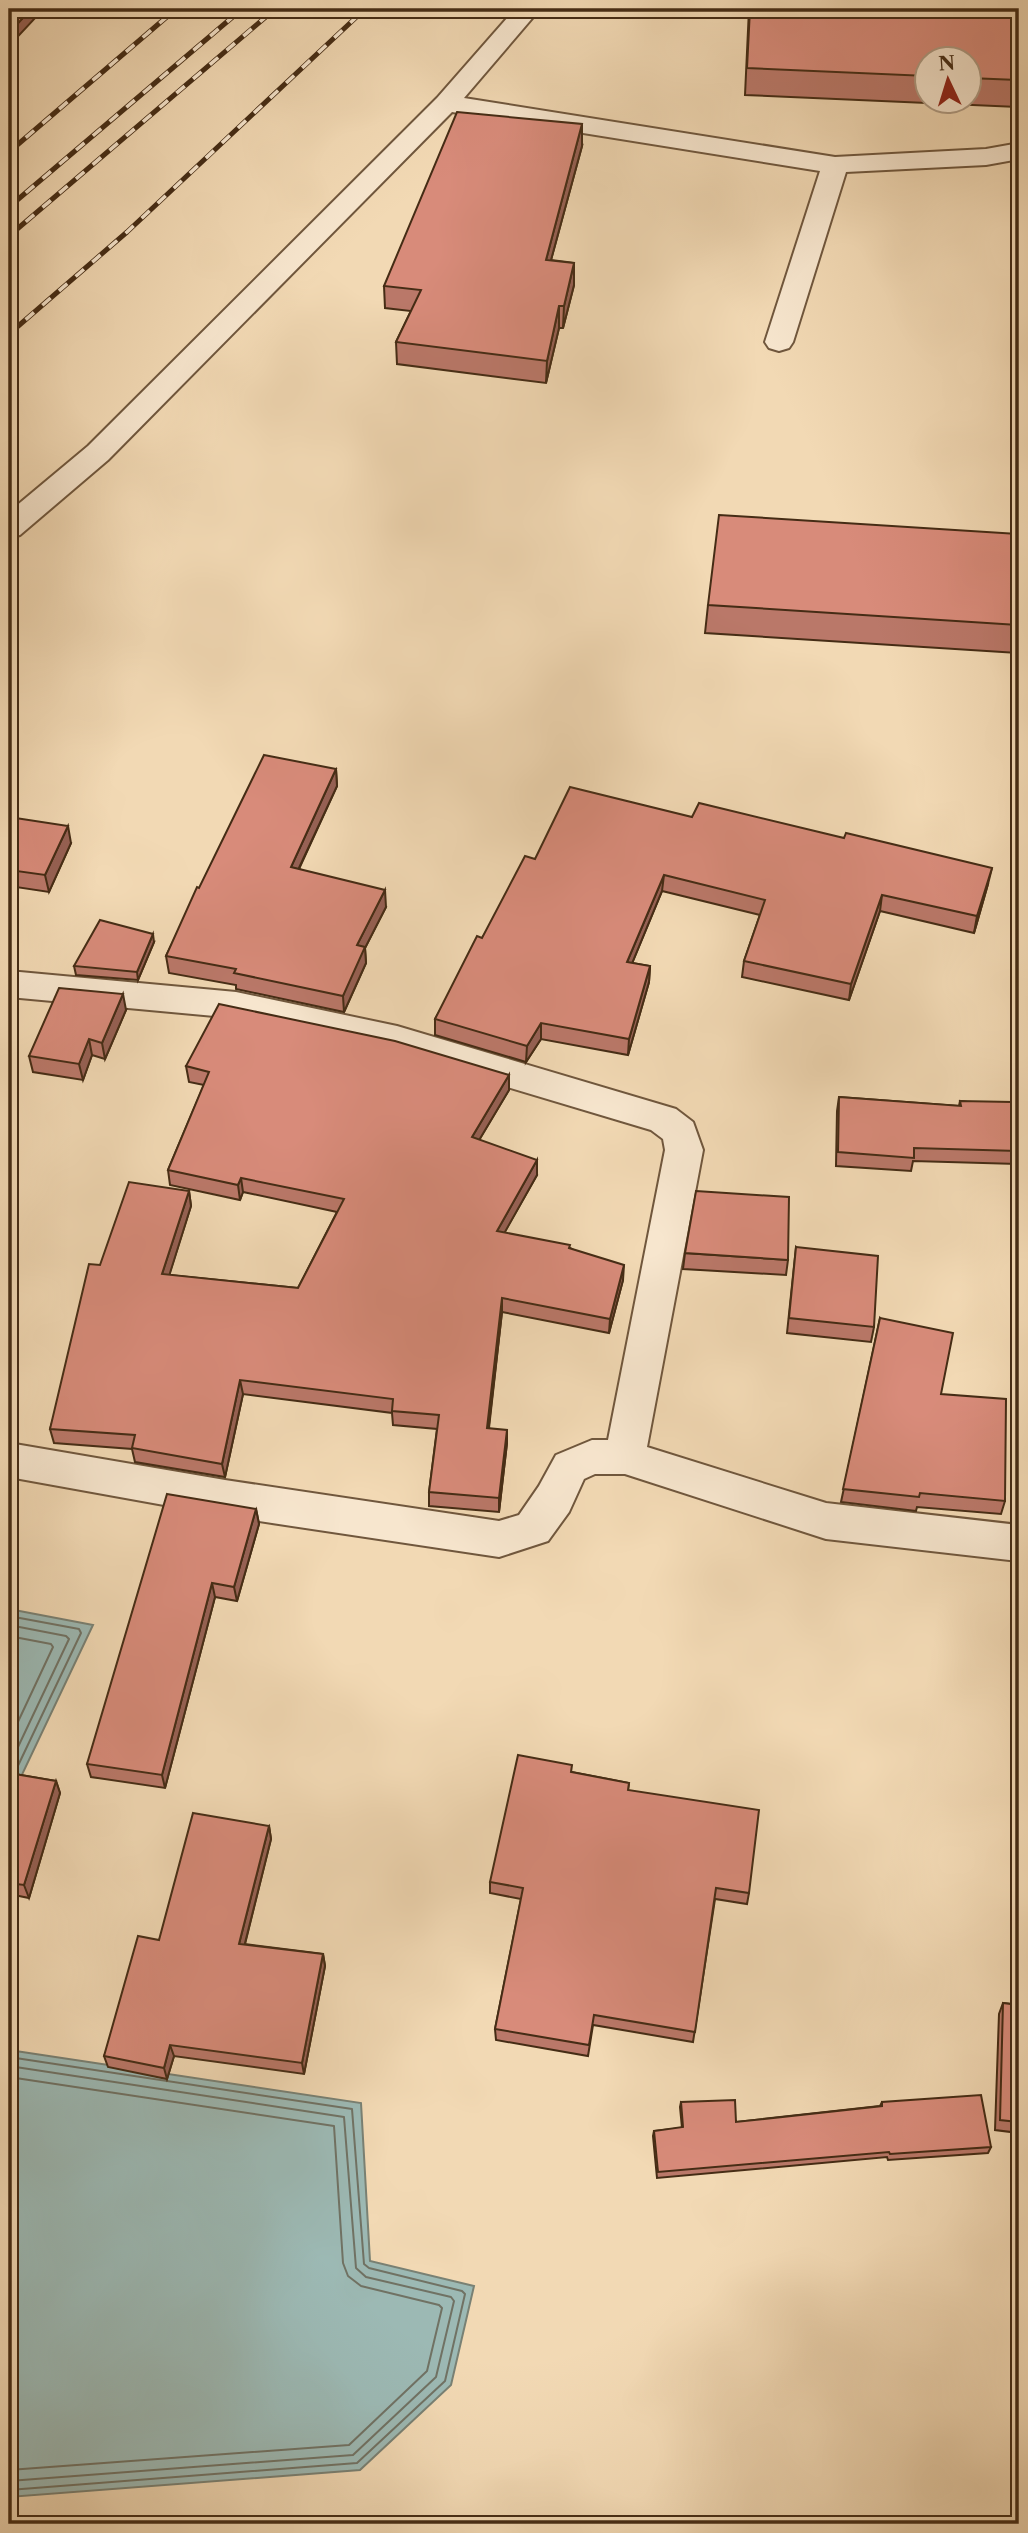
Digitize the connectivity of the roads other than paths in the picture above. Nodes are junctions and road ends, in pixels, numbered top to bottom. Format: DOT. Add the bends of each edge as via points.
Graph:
graph roads {
  1 [pos="528,9"];
  2 [pos="446,103"];
  3 [pos="1019,151"];
  4 [pos="835,165"];
  5 [pos="779,342"];
  6 [pos="9,528"];
  7 [pos="9,984"];
  8 [pos="625,1457"];
  9 [pos="9,1460"];
  10 [pos="1019,1543"];
  1 -- 2 [label="street"];
  2 -- 4 [label="street"];
  2 -- 6 [label="street" via="98,453"];
  3 -- 4 [label="street"];
  4 -- 5 [label="street"];
  7 -- 8 [label="street" via="236,1005 397,1040 663,1119 680,1132 684,1150"];
  8 -- 9 [label="street" via="592,1457 570,1467 533,1528 499,1539"];
  8 -- 10 [label="street" via="827,1521"];
}
